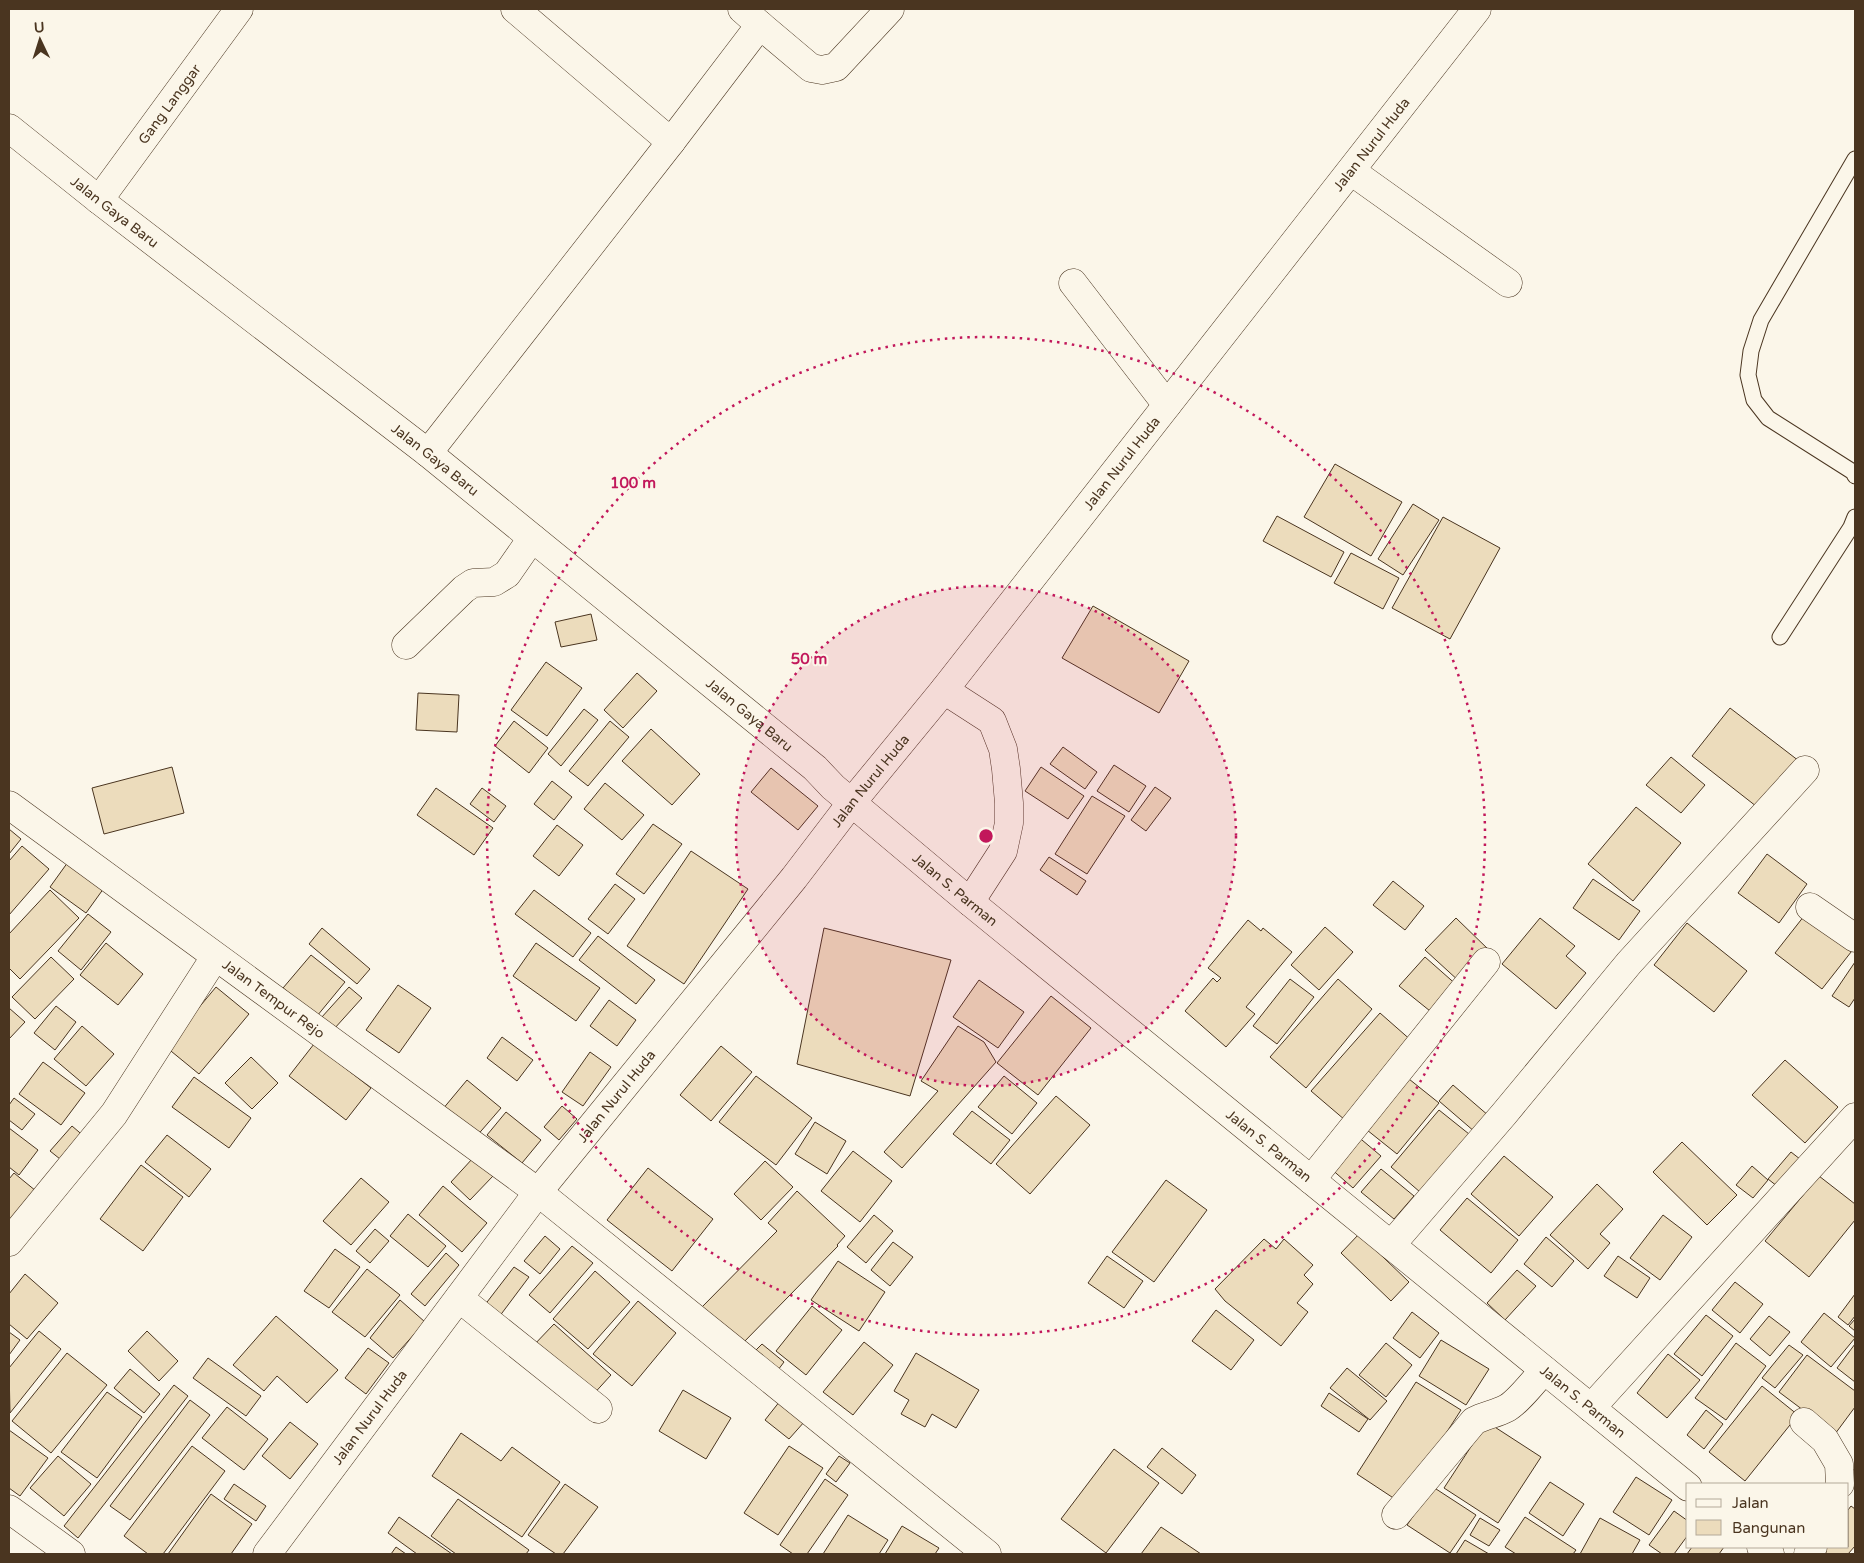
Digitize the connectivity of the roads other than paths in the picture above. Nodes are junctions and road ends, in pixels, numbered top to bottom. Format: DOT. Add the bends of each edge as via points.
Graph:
graph roads {
  1 [pos="239,9"];
  2 [pos="515,9"];
  3 [pos="890,9"];
  4 [pos="1477,9"];
  5 [pos="751,17"];
  6 [pos="9,128"];
  7 [pos="671,142"];
  8 [pos="1855,159"];
  9 [pos="1351,170"];
  10 [pos="99,200"];
  11 [pos="1073,283"];
  12 [pos="1508,284"];
  13 [pos="1167,405"];
  14 [pos="428,453"];
  15 [pos="1855,476"];
  16 [pos="1855,517"];
  17 [pos="532,538"];
  18 [pos="1780,637"];
  19 [pos="406,645"];
  20 [pos="944,690"];
  21 [pos="1805,770"];
  22 [pos="833,786"];
  23 [pos="9,805"];
  24 [pos="970,902"];
  25 [pos="1810,907"];
  26 [pos="1855,938"];
  27 [pos="215,957"];
  28 [pos="1486,962"];
  29 [pos="1855,1117"];
  30 [pos="1312,1180"];
  31 [pos="538,1192"];
  32 [pos="9,1242"];
  33 [pos="1391,1245"];
  34 [pos="459,1298"];
  35 [pos="1544,1370"];
  36 [pos="1591,1408"];
  37 [pos="598,1409"];
  38 [pos="1804,1422"];
  39 [pos="1840,1483"];
  40 [pos="1686,1485"];
  41 [pos="9,1509"];
  42 [pos="1396,1515"];
  43 [pos="71,1554"];
  44 [pos="267,1554"];
  45 [pos="987,1554"];
  1 -- 10 [label="street, Gang Langgar"];
  2 -- 7 [label="street"];
  3 -- 5 [label="street" via="836,67 822,70 811,68"];
  4 -- 9 [label="street, Jalan Nurul Huda"];
  5 -- 7 [label="street"];
  6 -- 10 [label="street, Jalan Gaya Baru"];
  7 -- 14 [label="street"];
  8 -- 15 [label="lane" via="1762,320 1751,351 1748,375 1754,400 1768,418"];
  9 -- 12 [label="street"];
  9 -- 13 [label="street, Jalan Nurul Huda"];
  10 -- 14 [label="street, Jalan Gaya Baru"];
  11 -- 13 [label="street"];
  13 -- 20 [label="street, Jalan Nurul Huda"];
  14 -- 17 [label="street, Jalan Gaya Baru"];
  16 -- 18 [label="lane"];
  17 -- 19 [label="street" via="507,574 494,582 473,583 464,589"];
  17 -- 22 [label="street, Jalan Gaya Baru"];
  20 -- 22 [label="street, Jalan Nurul Huda"];
  20 -- 24 [label="street" via="992,721 1003,749 1006,769 1010,803 1003,851"];
  21 -- 33 [label="street" via="1629,963"];
  22 -- 24 [label="street, Jalan S. Parman"];
  22 -- 31 [label="street, Jalan Nurul Huda" via="794,878"];
  23 -- 27 [label="street, Jalan Tempur Rejo"];
  24 -- 30 [label="street, Jalan S. Parman"];
  25 -- 26 [label="street"];
  27 -- 31 [label="street, Jalan Tempur Rejo"];
  27 -- 32 [label="street" via="114,1114"];
  28 -- 30 [label="street"];
  29 -- 36 [label="street"];
  30 -- 33 [label="street, Jalan S. Parman"];
  31 -- 34 [label="street, Jalan Nurul Huda"];
  31 -- 45 [label="street, Jalan Tempur Rejo"];
  33 -- 35 [label="street, Jalan S. Parman"];
  34 -- 37 [label="street"];
  34 -- 44 [label="street, Jalan Nurul Huda"];
  35 -- 36 [label="street, Jalan S. Parman"];
  35 -- 42 [label="street" via="1509,1407 1474,1421"];
  36 -- 40 [label="street, Jalan S. Parman"];
  38 -- 39 [label="street" via="1825,1440 1839,1464"];
  41 -- 43 [label="street"];
}
